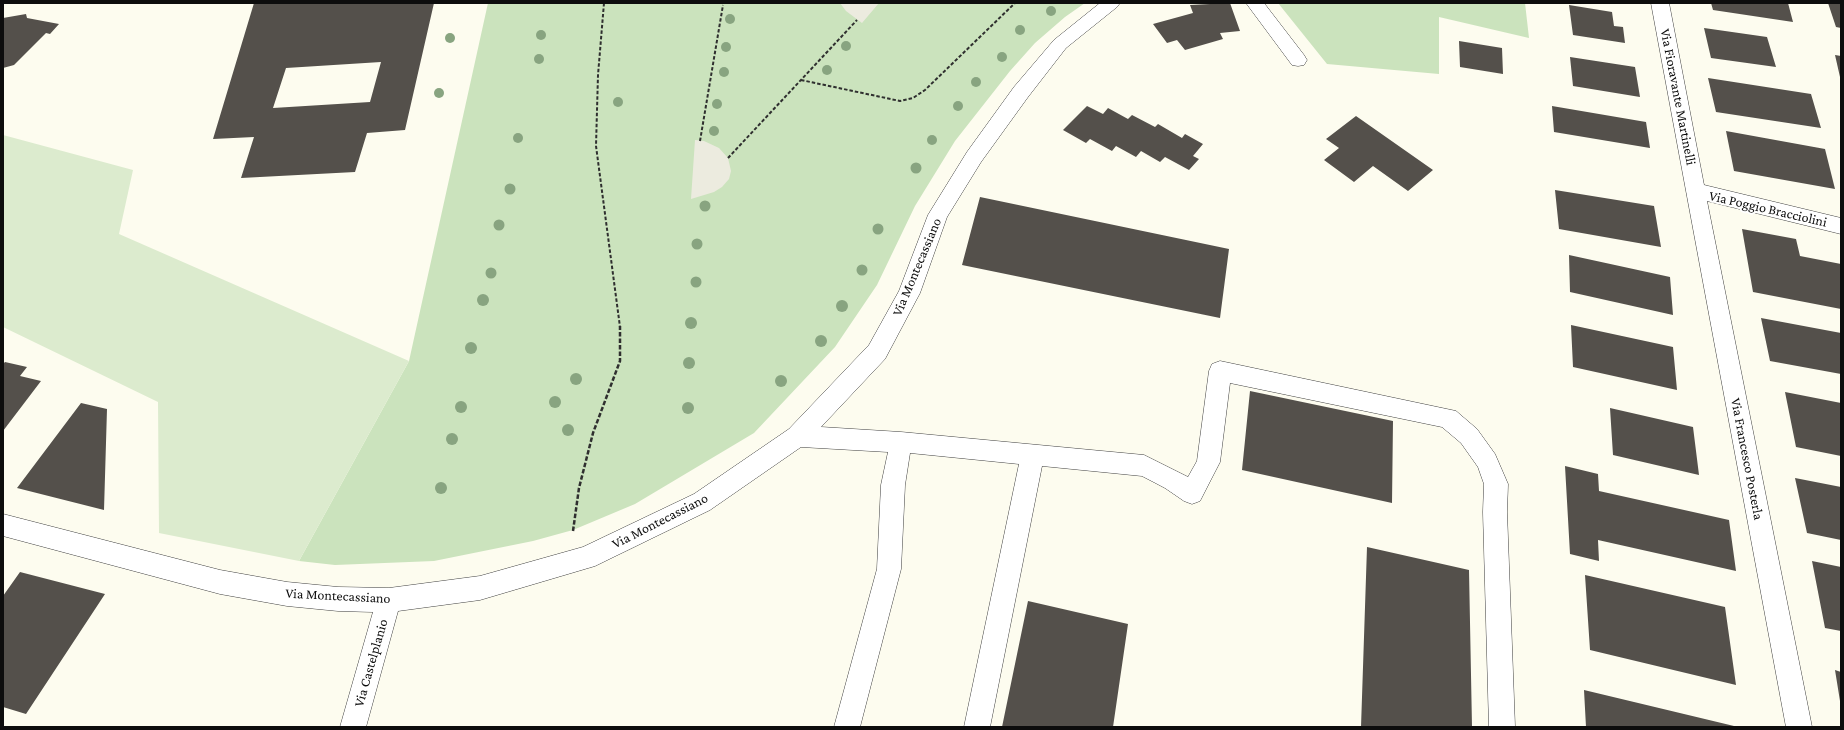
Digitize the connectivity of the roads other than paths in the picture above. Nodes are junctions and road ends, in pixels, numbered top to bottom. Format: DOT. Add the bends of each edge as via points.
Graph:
graph roads {
  1 [pos="1111,3"];
  2 [pos="1255,3"];
  3 [pos="1660,3"];
  4 [pos="1298,60"];
  5 [pos="1696,191"];
  6 [pos="1841,226"];
  7 [pos="797,436"];
  8 [pos="901,442"];
  9 [pos="1033,455"];
  10 [pos="3,525"];
  11 [pos="389,600"];
  12 [pos="353,727"];
  13 [pos="848,727"];
  14 [pos="977,727"];
  15 [pos="1502,727"];
  16 [pos="1799,727"];
  1 -- 7 [label="street, Via Montecassiano" via="1060,44 974,157 938,215 909,293 877,352"];
  2 -- 4 [label="street"];
  3 -- 5 [label="street, Via Fioravante Martinelli"];
  5 -- 6 [label="street, Via Poggio Bracciolini"];
  5 -- 16 [label="street, Via Francesco Posterla"];
  7 -- 8 [label="street"];
  7 -- 11 [label="street, Via Montecassiano" via="702,502 586,558 480,588"];
  8 -- 9 [label="street"];
  8 -- 13 [label="street" via="893,485 889,569"];
  9 -- 14 [label="street"];
  9 -- 15 [label="street" via="1144,466 1173,480 1192,493 1208,462 1220,372 1448,418 1469,436 1487,461 1496,484"];
  10 -- 11 [label="street, Via Montecassiano" via="252,589 338,599"];
  11 -- 12 [label="street, Via Castelplanio"];
}
